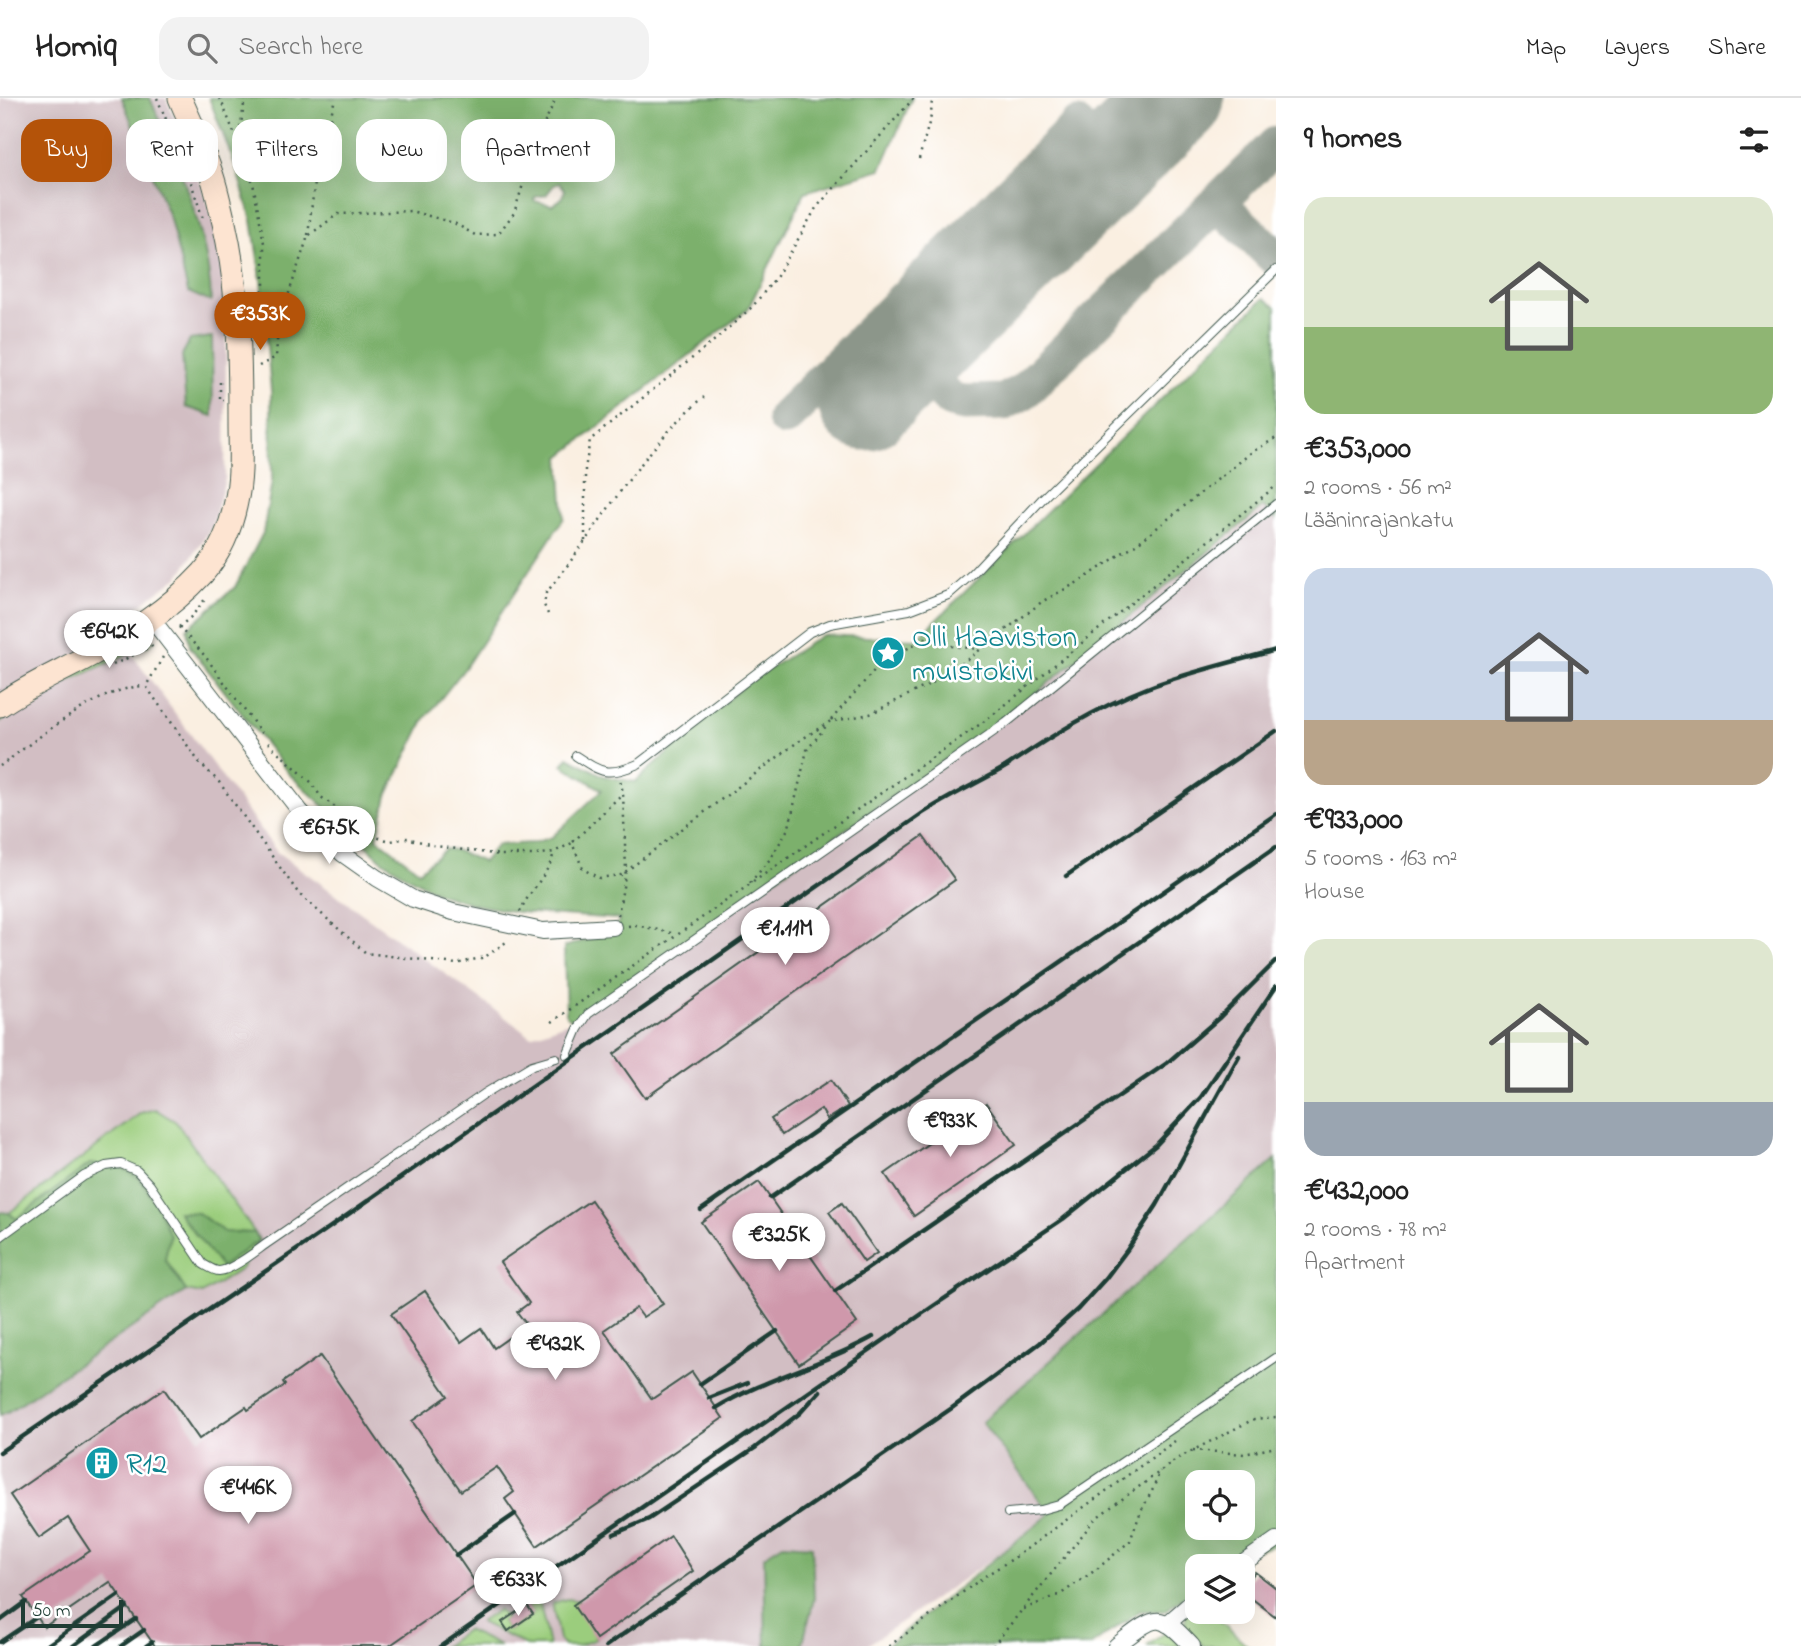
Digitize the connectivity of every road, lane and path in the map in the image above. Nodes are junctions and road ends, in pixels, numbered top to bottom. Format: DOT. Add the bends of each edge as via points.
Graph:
graph roads {
  1 [pos="157,98"];
  2 [pos="180,98"];
  3 [pos="220,98"];
  4 [pos="245,98"];
  5 [pos="335,98"];
  6 [pos="556,98"];
  7 [pos="914,98"];
  8 [pos="932,98"];
  9 [pos="242,119"];
  10 [pos="232,129"];
  11 [pos="919,159"];
  12 [pos="253,182"];
  13 [pos="204,223"];
  14 [pos="308,236"];
  15 [pos="1276,270"];
  16 [pos="259,296"];
  17 [pos="259,366"];
  18 [pos="220,372"];
  19 [pos="704,397"];
  20 [pos="240,400"];
  21 [pos="1276,438"];
  22 [pos="1276,486"];
  23 [pos="1276,504"];
  24 [pos="585,541"];
  25 [pos="196,594"];
  26 [pos="548,614"];
  27 [pos="151,618"];
  28 [pos="172,636"];
  29 [pos="984,646"];
  30 [pos="106,668"];
  31 [pos="146,686"];
  32 [pos="0,705"];
  33 [pos="829,722"];
  34 [pos="576,756"];
  35 [pos="0,766"];
  36 [pos="618,773"];
  37 [pos="623,793"];
  38 [pos="572,843"];
  39 [pos="554,852"];
  40 [pos="626,870"];
  41 [pos="748,886"];
  42 [pos="521,926"];
  43 [pos="613,927"];
  44 [pos="678,934"];
  45 [pos="552,1022"];
  46 [pos="567,1055"];
  47 [pos="556,1058"];
  48 [pos="0,1237"];
  49 [pos="1276,1358"];
  50 [pos="1276,1417"];
  51 [pos="1188,1432"];
  52 [pos="1276,1447"];
  53 [pos="1192,1450"];
  54 [pos="1160,1471"];
  55 [pos="1008,1513"];
  56 [pos="1276,1540"];
  57 [pos="1255,1555"];
  58 [pos="1185,1608"];
  59 [pos="1021,1611"];
  60 [pos="1167,1624"];
  61 [pos="889,1646"];
  62 [pos="993,1646"];
  63 [pos="1116,1646"];
  64 [pos="1192,1646"];
  1 -- 13 [label="path"];
  2 -- 20 [label="street" via="212,175 225,225 236,290"];
  3 -- 10 [label="path"];
  4 -- 9 [label="path"];
  5 -- 14 [label="path"];
  6 -- 14 [label="path" via="538,137 514,213 498,234 475,235 454,223 411,211 338,214"];
  7 -- 24 [label="path" via="816,208 777,276 753,306 590,440 585,469"];
  8 -- 11 [label="path"];
  12 -- 16 [label="path" via="264,243 264,288"];
  14 -- 17 [label="path" via="278,326 276,357"];
  15 -- 36 [label="lane" via="948,595 909,610 810,632 638,764"];
  18 -- 20 [label="path" via="220,400"];
  19 -- 24 [label="path" via="646,456"];
  20 -- 25 [label="street" via="237,499 231,524"];
  21 -- 29 [label="path" via="1143,539 1043,601"];
  22 -- 41 [label="path" via="989,718"];
  23 -- 46 [label="lane" via="1006,723 588,1014"];
  24 -- 26 [label="path" via="546,593"];
  25 -- 27 [label="street"];
  25 -- 28 [label="path" via="192,616"];
  27 -- 28 [label="street"];
  27 -- 32 [label="street"];
  28 -- 30 [label="path"];
  28 -- 31 [label="path"];
  28 -- 39 [label="path" via="205,656 268,744 363,831 391,841 407,838 500,855"];
  28 -- 42 [label="street" via="300,811 343,853 413,899"];
  29 -- 33 [label="path" via="946,676 870,714"];
  29 -- 33 [label="path" via="953,646 925,638 878,666"];
  31 -- 35 [label="path" via="131,686 91,702"];
  31 -- 42 [label="path" via="299,894 366,953 456,964 485,957"];
  33 -- 40 [label="path"];
  33 -- 41 [label="path" via="807,750 789,827"];
  34 -- 36 [label="lane" via="599,771"];
  36 -- 37 [label="path"];
  37 -- 38 [label="path"];
  37 -- 40 [label="path"];
  38 -- 39 [label="path"];
  38 -- 40 [label="path" via="583,869 599,878"];
  39 -- 42 [label="path" via="547,871 524,903"];
  40 -- 43 [label="path"];
  41 -- 44 [label="path"];
  42 -- 43 [label="street" via="543,931"];
  43 -- 44 [label="path" via="636,925"];
  44 -- 45 [label="path"];
  47 -- 48 [label="lane" via="531,1065 484,1094 235,1265 219,1271 203,1264 150,1185 137,1171 121,1164 84,1176"];
  49 -- 55 [label="lane" via="1059,1505"];
  50 -- 53 [label="path" via="1254,1419"];
  51 -- 61 [label="path"];
  52 -- 53 [label="path" via="1244,1454"];
  53 -- 54 [label="path"];
  54 -- 59 [label="path" via="1096,1518"];
  54 -- 59 [label="path" via="1130,1541 1061,1594"];
  56 -- 57 [label="street"];
  58 -- 60 [label="street"];
  59 -- 62 [label="path"];
  60 -- 63 [label="street" via="1150,1622"];
  60 -- 64 [label="street"];
}
